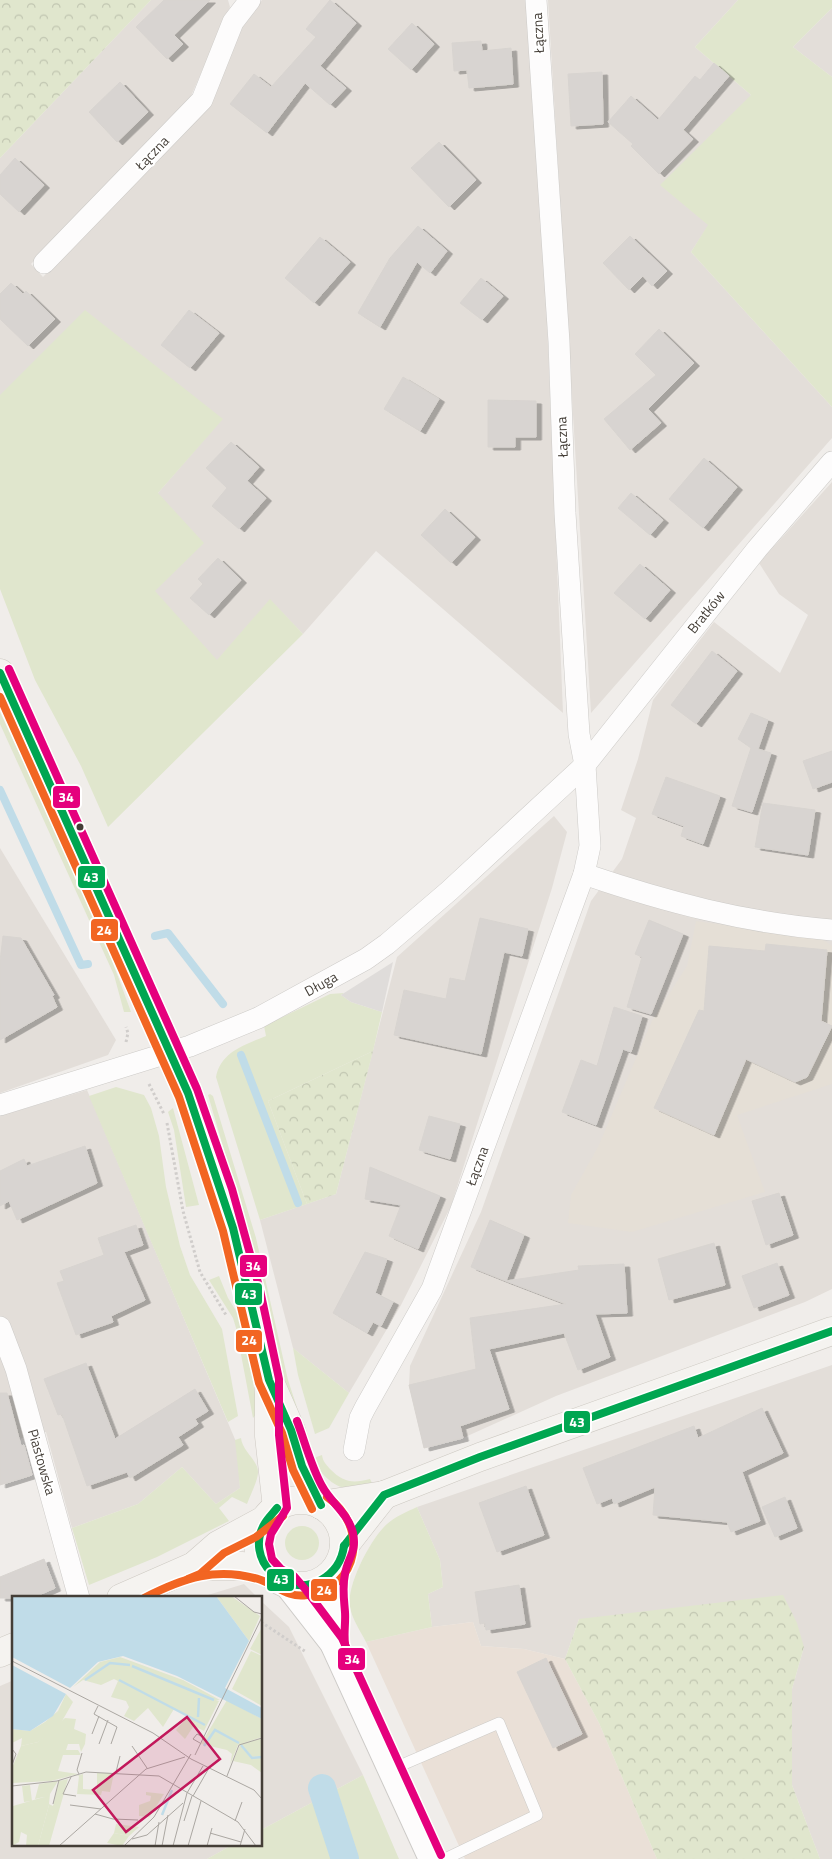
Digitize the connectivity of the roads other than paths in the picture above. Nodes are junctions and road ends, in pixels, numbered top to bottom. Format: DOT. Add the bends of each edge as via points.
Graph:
graph roads {
  1 [pos="250,0"];
  2 [pos="536,0"];
  3 [pos="44,263"];
  4 [pos="832,462"];
  5 [pos="0,673"];
  6 [pos="585,765"];
  7 [pos="584,874"];
  8 [pos="832,930"];
  9 [pos="170,1051"];
  10 [pos="0,1105"];
  11 [pos="0,1327"];
  12 [pos="832,1331"];
  13 [pos="269,1380"];
  14 [pos="354,1450"];
  15 [pos="384,1495"];
  16 [pos="321,1505"];
  17 [pos="272,1514"];
  18 [pos="340,1558"];
  19 [pos="194,1566"];
  20 [pos="279,1579"];
  21 [pos="78,1596"];
  22 [pos="126,1596"];
  23 [pos="323,1647"];
  24 [pos="12,1648"];
  25 [pos="0,1653"];
  26 [pos="390,1770"];
  27 [pos="432,1859"];
  28 [pos="445,1859"];
  1 -- 3 [label="street, Łączna" via="233,22 202,100"];
  2 -- 6 [label="street, Łączna" via="559,342 565,513 579,734"];
  4 -- 6 [label="street, Bratków" via="757,549"];
  5 -- 9 [label="main road"];
  6 -- 7 [label="street, Łączna" via="590,846"];
  6 -- 9 [label="street, Długa" via="449,890 366,959 258,1018"];
  7 -- 8 [label="street" via="735,917 780,926"];
  7 -- 14 [label="street, Łączna" via="432,1289 360,1418"];
  9 -- 10 [label="street, Długa"];
  9 -- 13 [label="main road" via="222,1192"];
  11 -- 21 [label="street, Piastowska" via="16,1369"];
  12 -- 15 [label="main road" via="480,1457"];
  13 -- 16 [label="main road" via="291,1430 302,1466"];
  13 -- 17 [label="main road"];
  15 -- 16 [label="main road"];
  15 -- 18 [label="main road"];
  16 -- 17 [label="main road" via="297,1501"];
  16 -- 18 [label="main road" via="337,1520 343,1536"];
  17 -- 19 [label="main road" via="218,1545"];
  17 -- 20 [label="main road" via="261,1531 259,1544 264,1563"];
  18 -- 20 [label="main road" via="326,1578 314,1584 299,1586"];
  18 -- 23 [label="street" via="333,1593 335,1614"];
  19 -- 20 [label="main road" via="243,1566"];
  19 -- 22 [label="main road"];
  20 -- 23 [label="street"];
  23 -- 26 [label="street"];
  24 -- 25 [label="main road"];
  26 -- 27 [label="street"];
  26 -- 28 [label="lane" via="499,1723 537,1815"];
}
